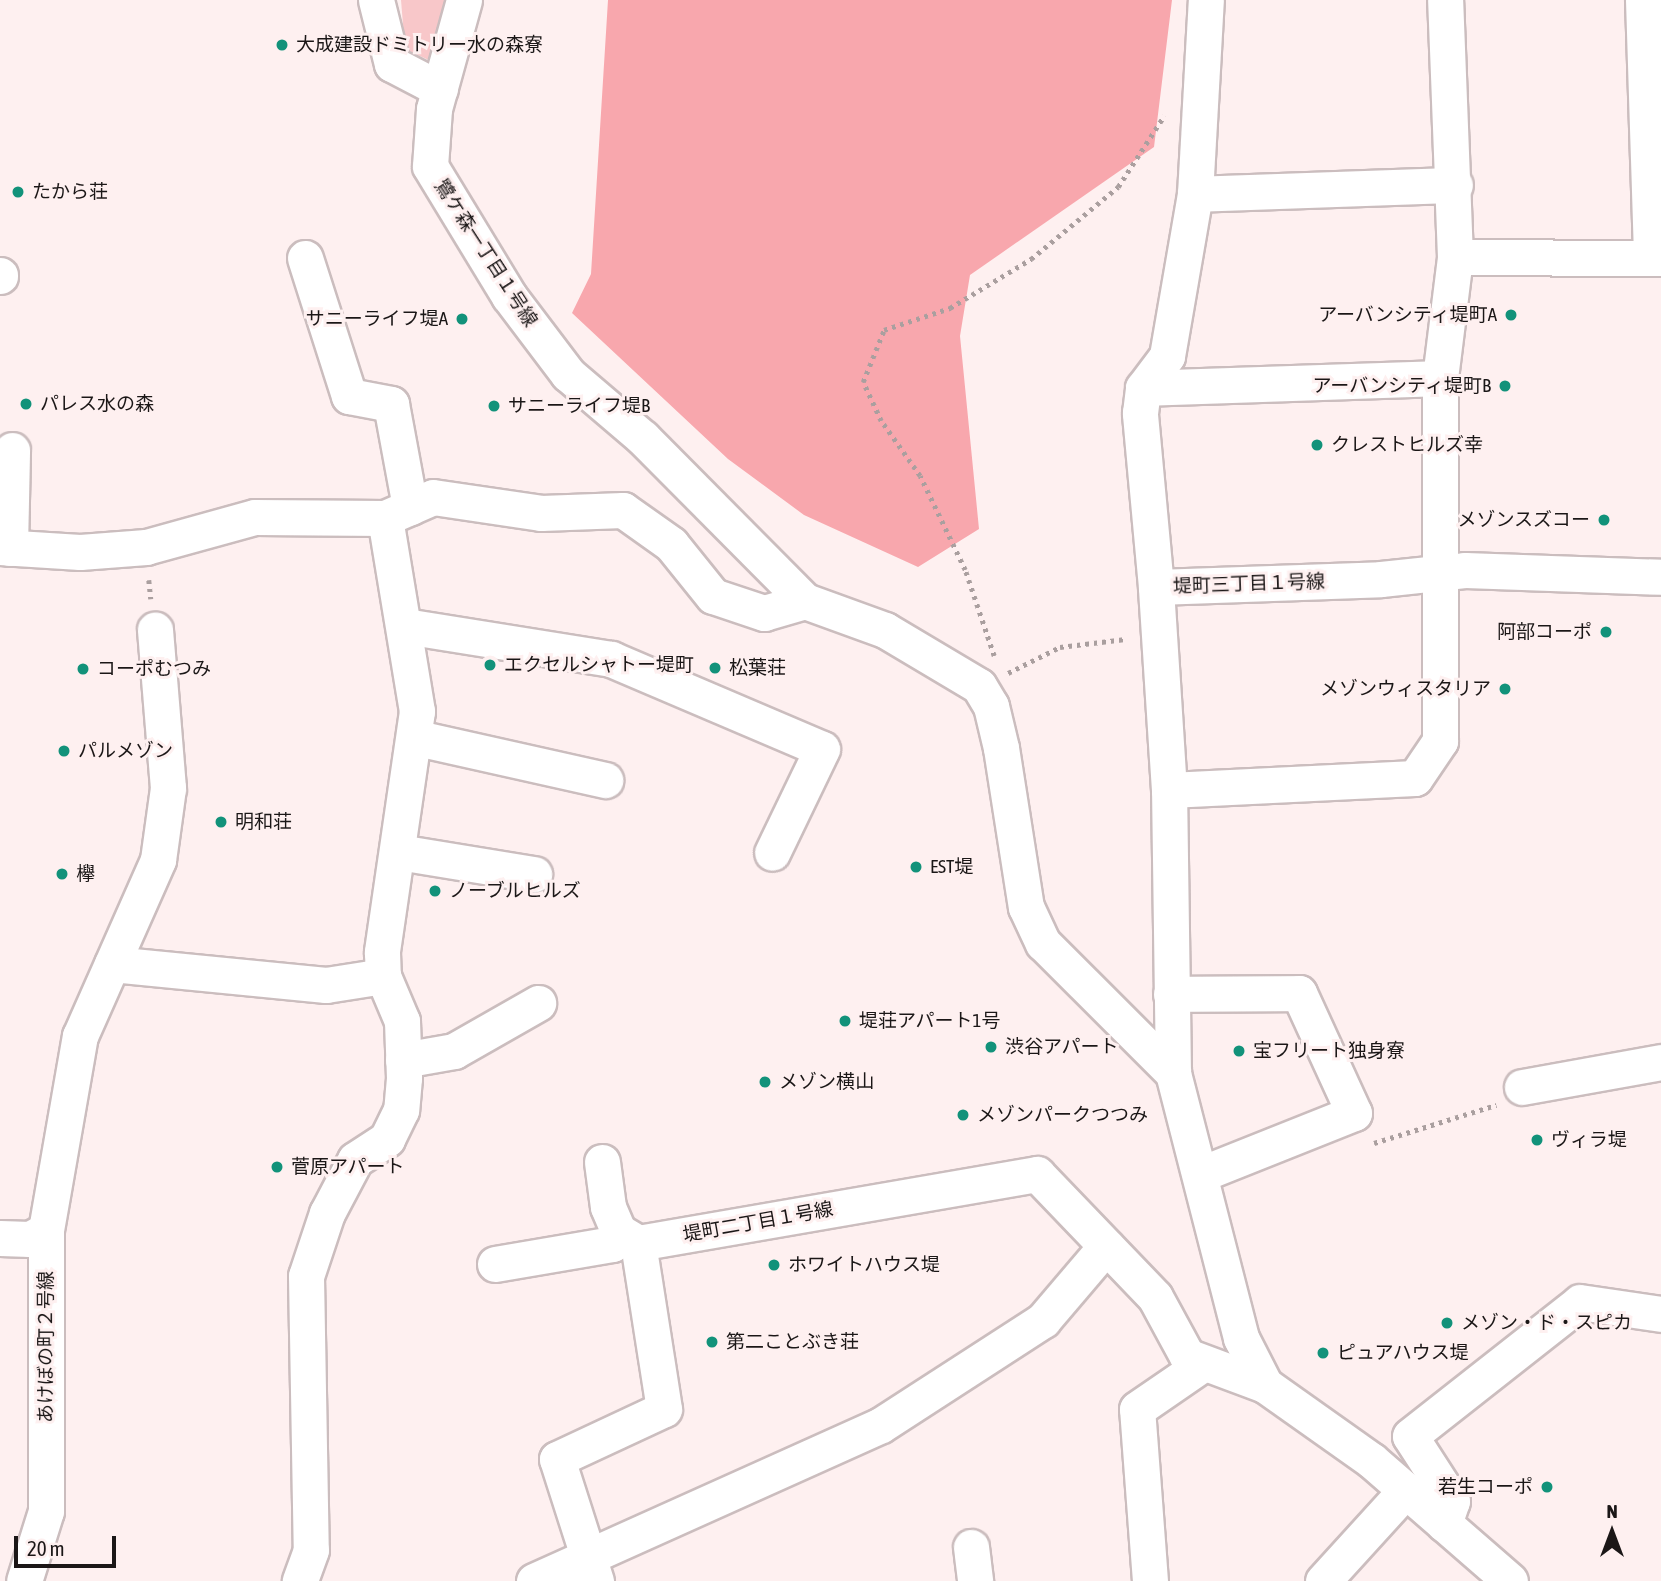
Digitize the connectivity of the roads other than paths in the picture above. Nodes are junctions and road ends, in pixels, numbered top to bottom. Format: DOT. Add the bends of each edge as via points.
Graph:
graph roads {
  1 [pos="376,0"];
  2 [pos="464,0"];
  3 [pos="1206,0"];
  4 [pos="1445,0"];
  5 [pos="1643,0"];
  6 [pos="440,89"];
  7 [pos="1455,186"];
  8 [pos="1195,194"];
  9 [pos="1455,257"];
  10 [pos="305,258"];
  11 [pos="1656,258"];
  12 [pos="1440,378"];
  13 [pos="1143,388"];
  14 [pos="12,450"];
  15 [pos="397,513"];
  16 [pos="5,548"];
  17 [pos="1437,573"];
  18 [pos="1661,576"];
  19 [pos="1156,587"];
  20 [pos="805,601"];
  21 [pos="405,626"];
  22 [pos="155,630"];
  23 [pos="417,738"];
  24 [pos="605,780"];
  25 [pos="1169,790"];
  26 [pos="398,852"];
  27 [pos="772,853"];
  28 [pos="534,874"];
  29 [pos="111,964"];
  30 [pos="383,976"];
  31 [pos="1171,994"];
  32 [pos="538,1003"];
  33 [pos="403,1060"];
  34 [pos="1661,1062"];
  35 [pos="1172,1073"];
  36 [pos="1522,1087"];
  37 [pos="603,1163"];
  38 [pos="1203,1172"];
  39 [pos="46,1230"];
  40 [pos="628,1237"];
  41 [pos="0,1238"];
  42 [pos="1106,1246"];
  43 [pos="495,1264"];
  44 [pos="1661,1314"];
  45 [pos="1201,1365"];
  46 [pos="1265,1385"];
  47 [pos="1404,1492"];
  48 [pos="1444,1524"];
  49 [pos="593,1569"];
  50 [pos="24,1581"];
  51 [pos="300,1581"];
  52 [pos="534,1581"];
  53 [pos="1150,1581"];
  54 [pos="1323,1581"];
  55 [pos="1510,1581"];
  1 -- 6 [label="street" via="392,64"];
  2 -- 6 [label="street, 鷺ケ森一丁目１号線"];
  3 -- 8 [label="street"];
  4 -- 7 [label="street"];
  5 -- 11 [label="street"];
  6 -- 20 [label="street, 鷺ケ森一丁目１号線" via="430,166 509,296 568,374 643,438"];
  7 -- 8 [label="street"];
  7 -- 9 [label="street"];
  8 -- 13 [label="street" via="1167,356"];
  9 -- 11 [label="street"];
  9 -- 12 [label="street"];
  10 -- 15 [label="street" via="349,396 391,404"];
  12 -- 13 [label="street"];
  12 -- 17 [label="street"];
  13 -- 19 [label="street"];
  14 -- 16 [label="street"];
  15 -- 16 [label="street" via="255,517 146,547"];
  15 -- 20 [label="street" via="432,497 541,513 623,510 671,544 713,596 764,613"];
  15 -- 21 [label="street"];
  17 -- 18 [label="street, 堤町三丁目１号線"];
  17 -- 19 [label="street, 堤町三丁目１号線"];
  17 -- 25 [label="street" via="1440,741 1415,778"];
  19 -- 25 [label="street, 堤町三丁目１号線"];
  20 -- 35 [label="street" via="885,630 979,686 992,706 1001,748 1026,907 1043,943"];
  21 -- 23 [label="street"];
  21 -- 27 [label="street" via="611,659 822,749"];
  22 -- 29 [label="street, あけぼの町２号線" via="168,788 158,860"];
  23 -- 24 [label="street"];
  23 -- 26 [label="street"];
  25 -- 31 [label="street, 堤町三丁目１号線"];
  26 -- 28 [label="street"];
  26 -- 30 [label="street"];
  29 -- 30 [label="street" via="326,985"];
  29 -- 39 [label="street, あけぼの町２号線" via="80,1036"];
  30 -- 33 [label="street" via="402,1021"];
  31 -- 35 [label="street, 堤町三丁目１号線"];
  31 -- 38 [label="street" via="1299,993 1354,1113"];
  32 -- 33 [label="street" via="454,1051"];
  33 -- 51 [label="street" via="401,1110 387,1139 355,1160 327,1213 306,1276 311,1550"];
  34 -- 36 [label="street"];
  35 -- 38 [label="street"];
  37 -- 40 [label="street" via="608,1207"];
  38 -- 46 [label="street" via="1241,1338"];
  39 -- 41 [label="street" via="30,1239"];
  39 -- 50 [label="street, あけぼの町２号線" via="46,1511"];
  40 -- 42 [label="street, 堤町二丁目１号線" via="1037,1174"];
  40 -- 43 [label="street" via="612,1244"];
  40 -- 49 [label="street" via="664,1409 556,1459"];
  42 -- 45 [label="street, 堤町二丁目１号線" via="1155,1297 1187,1356"];
  42 -- 49 [label="street" via="1043,1320 881,1425"];
  44 -- 48 [label="street" via="1580,1303 1410,1436 1452,1501"];
  45 -- 46 [label="street"];
  45 -- 53 [label="street" via="1137,1409"];
  46 -- 47 [label="street" via="1371,1460"];
  47 -- 48 [label="street"];
  47 -- 54 [label="street"];
  48 -- 55 [label="street"];
  49 -- 52 [label="street"];
}
